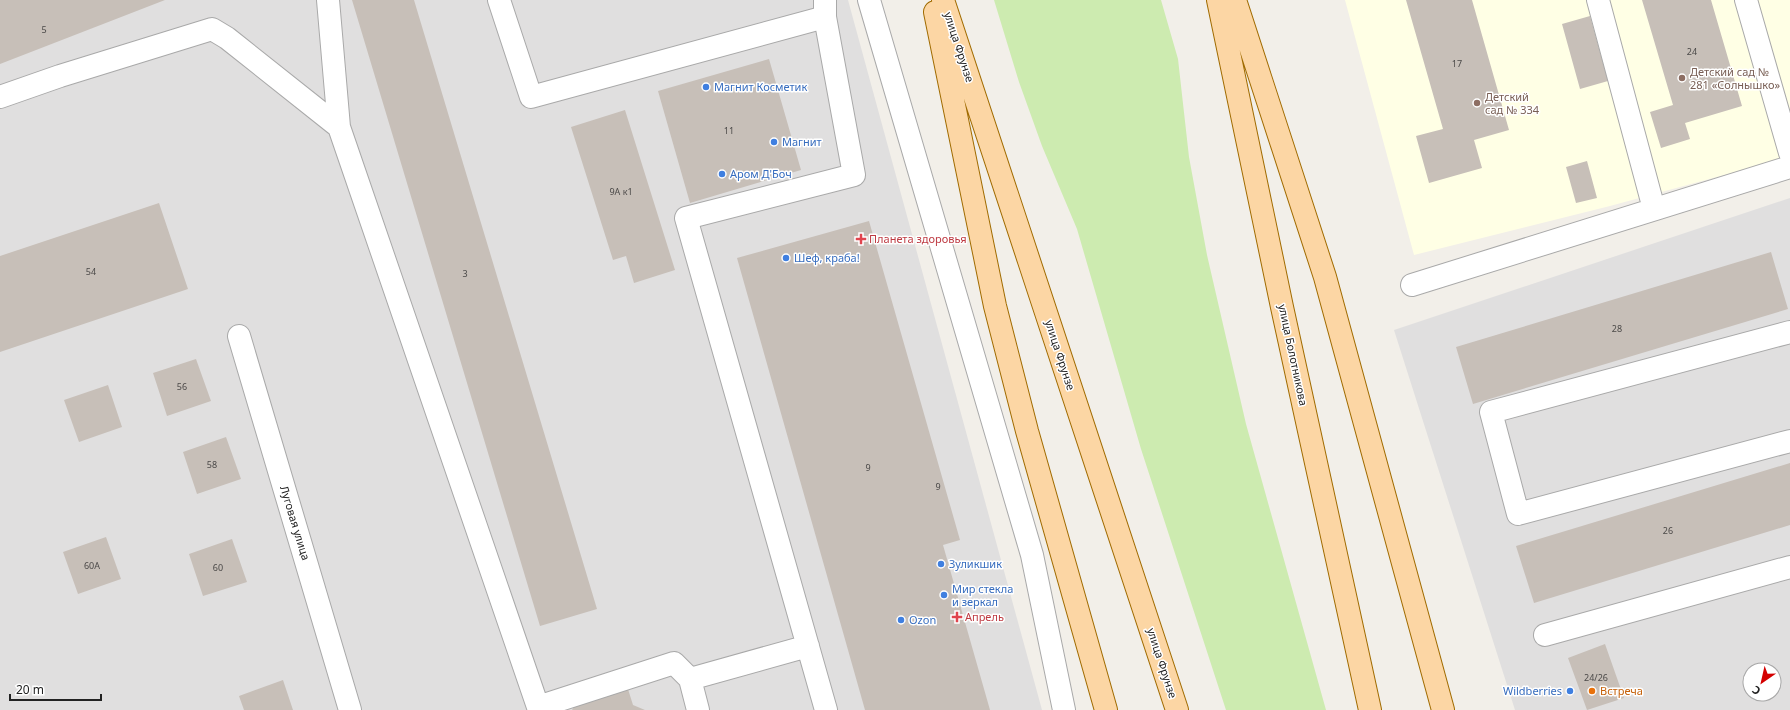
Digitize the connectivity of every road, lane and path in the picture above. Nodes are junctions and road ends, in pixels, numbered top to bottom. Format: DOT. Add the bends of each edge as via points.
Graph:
graph roads {
  1 [pos="328,0"];
  2 [pos="499,0"];
  3 [pos="870,0"];
  4 [pos="932,0"];
  5 [pos="943,0"];
  6 [pos="1218,0"];
  7 [pos="1235,0"];
  8 [pos="1598,0"];
  9 [pos="1746,0"];
  10 [pos="825,8"];
  11 [pos="0,97"];
  12 [pos="339,127"];
  13 [pos="1790,153"];
  14 [pos="1790,167"];
  15 [pos="1654,209"];
  16 [pos="1412,285"];
  17 [pos="1790,332"];
  18 [pos="239,336"];
  19 [pos="1790,441"];
  20 [pos="1790,567"];
  21 [pos="1545,635"];
  22 [pos="808,646"];
  23 [pos="690,679"];
  24 [pos="537,709"];
  25 [pos="350,710"];
  26 [pos="698,710"];
  27 [pos="826,710"];
  28 [pos="1064,710"];
  29 [pos="1106,710"];
  30 [pos="1177,710"];
  31 [pos="1370,710"];
  32 [pos="1443,710"];
  1 -- 12 [label="street"];
  2 -- 10 [label="street" via="531,97"];
  3 -- 28 [label="street" via="1026,533"];
  4 -- 29 [label="main road" via="994,306"];
  5 -- 30 [label="main road, улица Фрунзе"];
  6 -- 31 [label="main road, улица Болотникова"];
  7 -- 32 [label="main road" via="1325,277"];
  8 -- 15 [label="street"];
  9 -- 13 [label="street"];
  10 -- 22 [label="street" via="854,175 686,218"];
  11 -- 12 [label="street" via="212,29 227,38"];
  12 -- 24 [label="street"];
  14 -- 15 [label="street"];
  15 -- 16 [label="street"];
  17 -- 19 [label="street" via="1491,412 1518,514"];
  18 -- 25 [label="street, Луговая улица"];
  20 -- 21 [label="street"];
  22 -- 23 [label="street"];
  22 -- 27 [label="street"];
  23 -- 24 [label="street" via="674,663"];
  23 -- 26 [label="street"];
}
